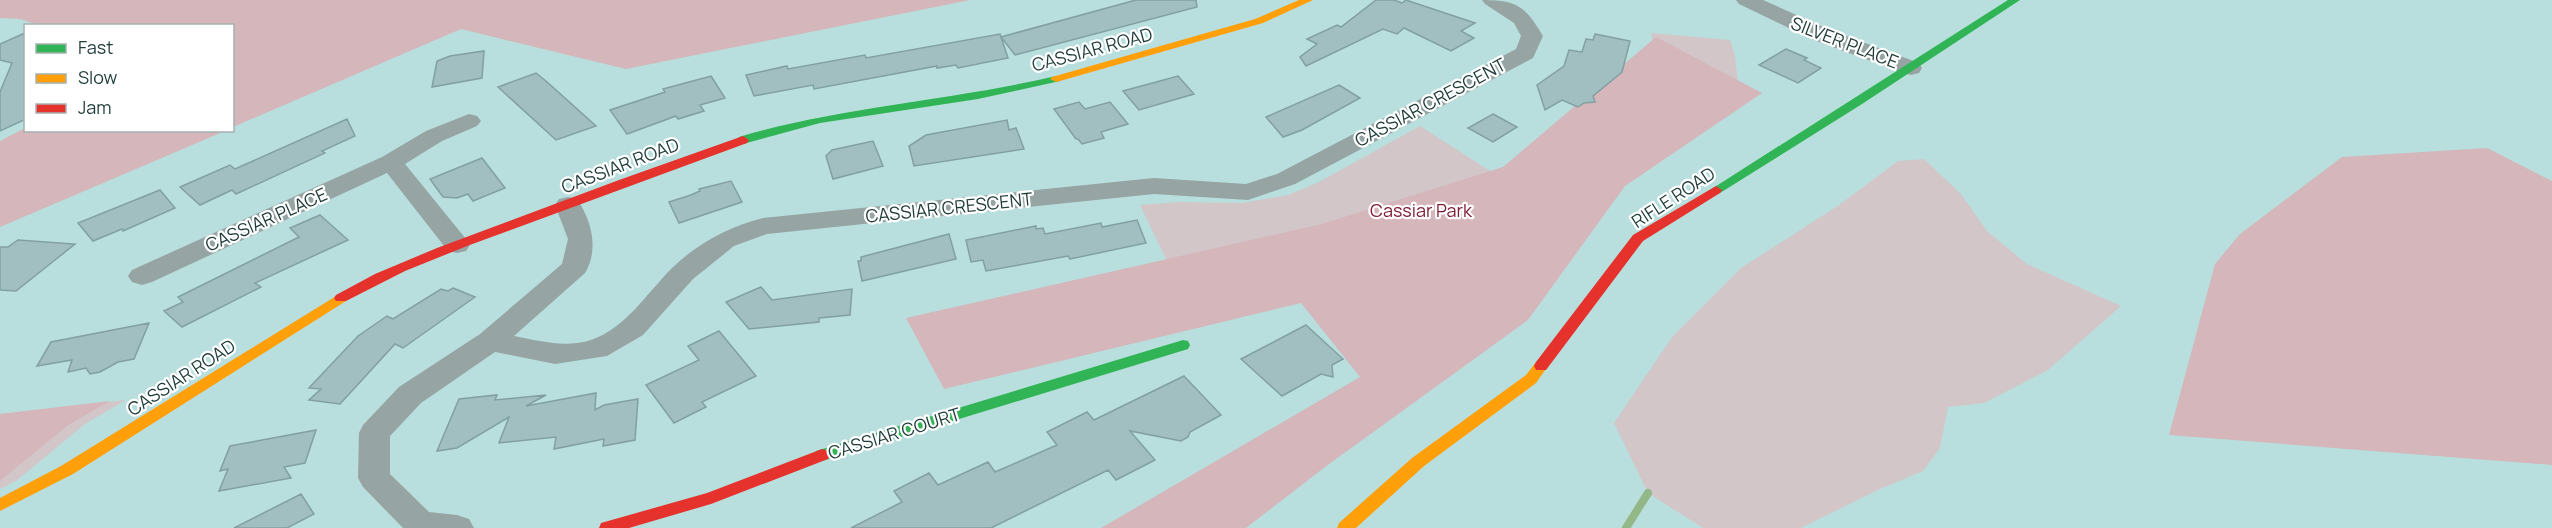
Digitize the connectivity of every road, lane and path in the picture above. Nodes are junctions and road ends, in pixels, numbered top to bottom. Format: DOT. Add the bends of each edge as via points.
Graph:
graph roads {
  1 [pos="1308,0"];
  2 [pos="1492,0"];
  3 [pos="1746,0"];
  4 [pos="2015,0"];
  5 [pos="1911,68"];
  6 [pos="469,121"];
  7 [pos="391,162"];
  8 [pos="568,205"];
  9 [pos="457,246"];
  10 [pos="142,276"];
  11 [pos="489,341"];
  12 [pos="1183,345"];
  13 [pos="0,505"];
  14 [pos="457,528"];
  15 [pos="607,528"];
  16 [pos="1345,528"];
  1 -- 8 [label="street, CASSIAR ROAD" via="1259,21 1042,82 955,100 856,113 757,135"];
  2 -- 11 [label="street, CASSIAR CRESCENT" via="1522,19 1532,36 1524,53 1286,178 1248,192 1154,186 763,226 725,240 683,273 633,328 597,349 555,354"];
  3 -- 5 [label="street, SILVER PLACE" via="1822,35"];
  4 -- 5 [label="street, RIFLE ROAD"];
  5 -- 16 [label="street, RIFLE ROAD" via="1638,238 1531,379 1418,462"];
  6 -- 7 [label="street, CASSIAR PLACE" via="434,136"];
  7 -- 9 [label="street"];
  7 -- 10 [label="street, CASSIAR PLACE"];
  8 -- 9 [label="street, CASSIAR ROAD"];
  8 -- 11 [label="street" via="581,239 575,267"];
  9 -- 13 [label="street, CASSIAR ROAD" via="364,284 67,470"];
  11 -- 14 [label="street" via="410,395 374,433 374,478 420,524"];
  12 -- 15 [label="street, CASSIAR COURT" via="818,456 711,498"];
}
